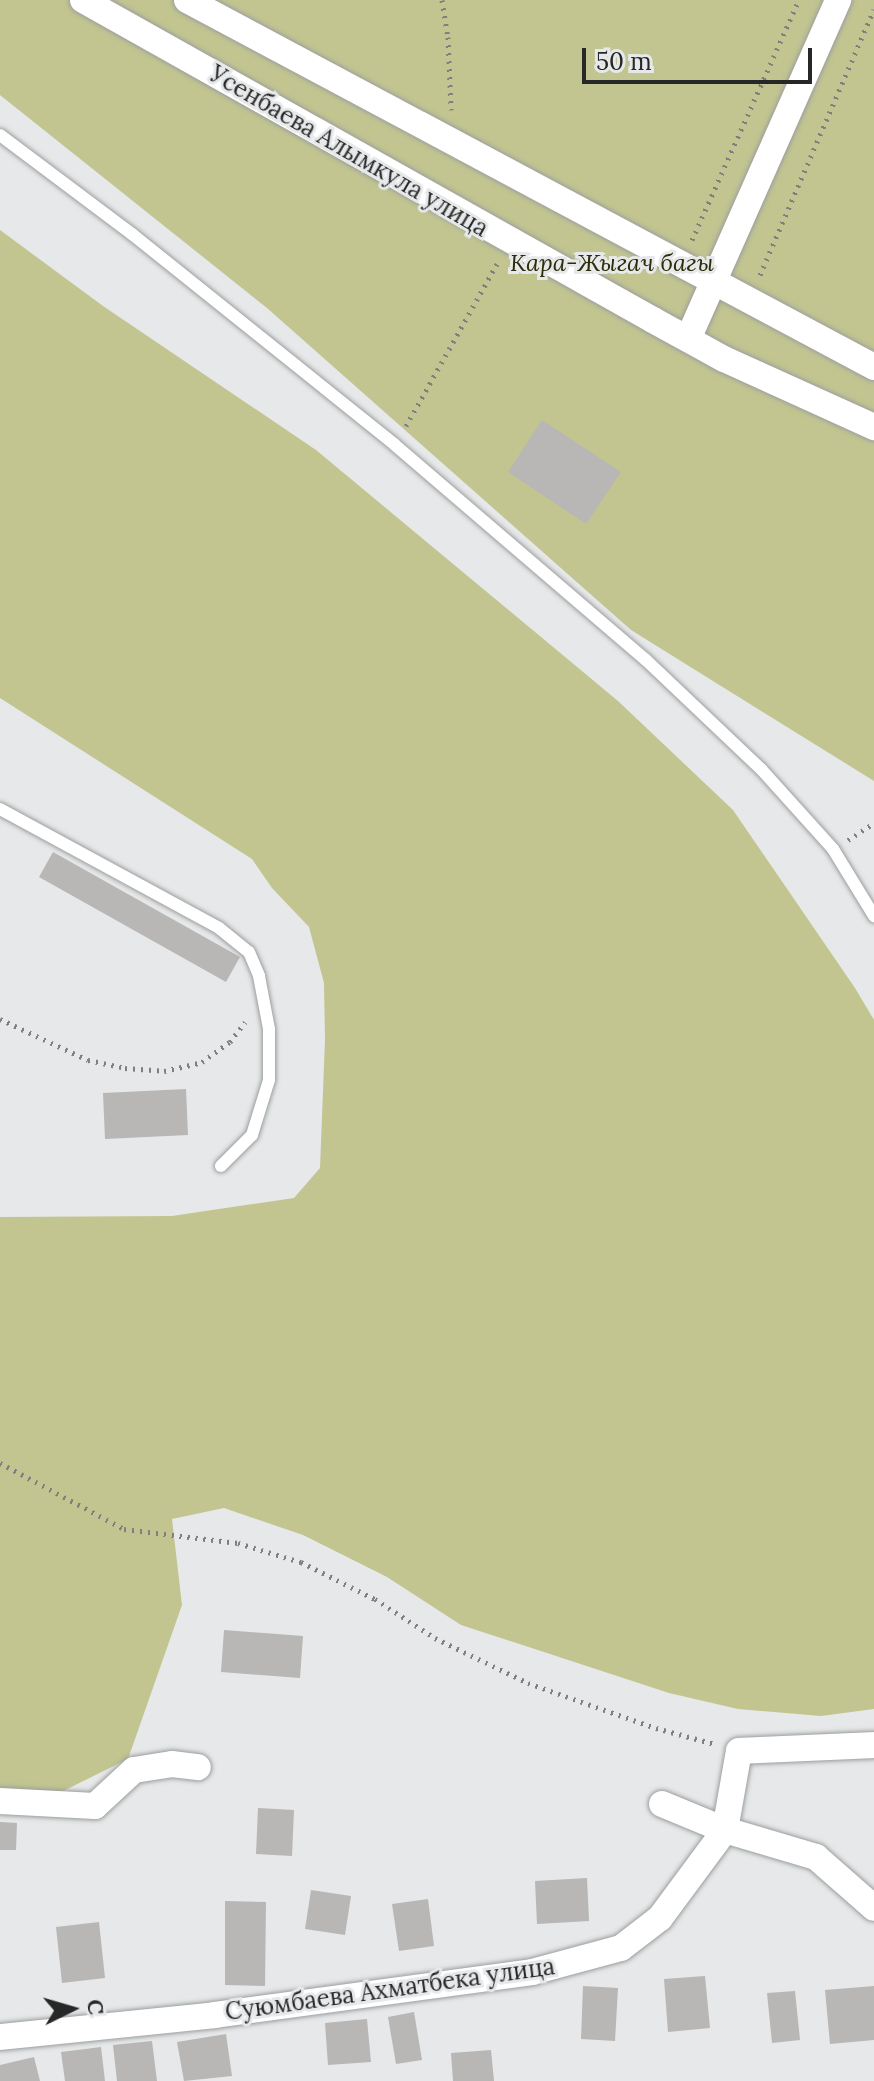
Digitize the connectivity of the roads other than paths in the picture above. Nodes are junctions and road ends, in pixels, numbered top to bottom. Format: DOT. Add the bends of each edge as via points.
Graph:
graph roads {
  1 [pos="83,0"];
  2 [pos="187,0"];
  3 [pos="838,0"];
  4 [pos="0,135"];
  5 [pos="713,282"];
  6 [pos="688,339"];
  7 [pos="874,367"];
  8 [pos="874,427"];
  9 [pos="0,809"];
  10 [pos="874,916"];
  11 [pos="221,1166"];
  12 [pos="874,1745"];
  13 [pos="198,1767"];
  14 [pos="0,1801"];
  15 [pos="662,1804"];
  16 [pos="725,1830"];
  17 [pos="874,1908"];
  18 [pos="0,2037"];
  1 -- 6 [label="street, Усенбаева Алымкула улица"];
  2 -- 5 [label="street"];
  3 -- 5 [label="street"];
  4 -- 10 [label="lane" via="395,445 646,660 761,769 833,849"];
  5 -- 6 [label="street"];
  5 -- 7 [label="street"];
  6 -- 8 [label="street, Усенбаева Алымкула улица"];
  9 -- 11 [label="lane" via="219,928 249,952 269,1029 269,1080 252,1135"];
  12 -- 16 [label="street, Суюмбаева Ахматбека улица" via="739,1751"];
  13 -- 14 [label="street" via="172,1764 134,1770 95,1806"];
  15 -- 16 [label="street"];
  16 -- 17 [label="street" via="816,1857"];
  16 -- 18 [label="street, Суюмбаева Ахматбека улица" via="660,1918 621,1948 532,1972 215,2015"];
}
